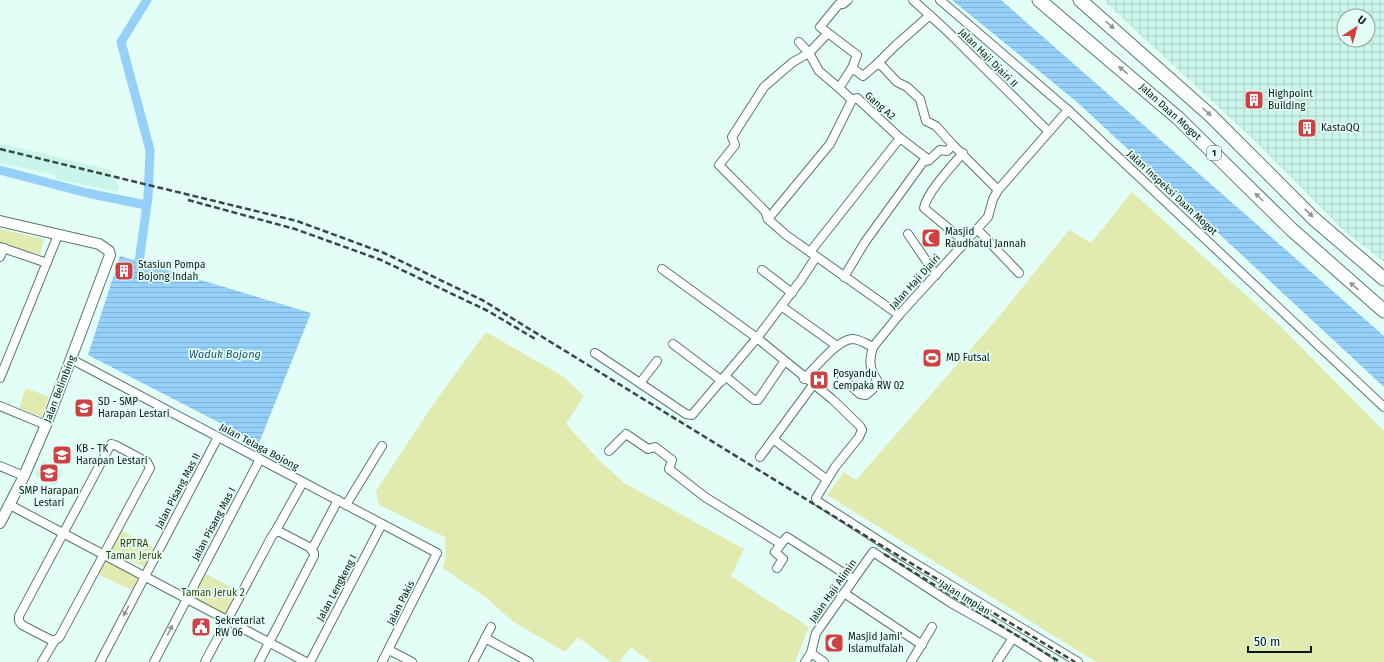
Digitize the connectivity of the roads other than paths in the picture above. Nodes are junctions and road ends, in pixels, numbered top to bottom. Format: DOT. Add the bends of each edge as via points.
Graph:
graph roads {
  1 [pos="848,0"];
  2 [pos="913,0"];
  3 [pos="940,0"];
  4 [pos="1039,0"];
  5 [pos="1080,0"];
  6 [pos="835,2"];
  7 [pos="930,15"];
  8 [pos="827,34"];
  9 [pos="799,42"];
  10 [pos="809,53"];
  11 [pos="876,64"];
  12 [pos="852,68"];
  13 [pos="839,88"];
  14 [pos="852,100"];
  15 [pos="1068,110"];
  16 [pos="1048,131"];
  17 [pos="900,138"];
  18 [pos="953,145"];
  19 [pos="963,153"];
  20 [pos="928,160"];
  21 [pos="998,190"];
  22 [pos="768,219"];
  23 [pos="0,221"];
  24 [pos="977,229"];
  25 [pos="908,234"];
  26 [pos="58,235"];
  27 [pos="965,242"];
  28 [pos="2,248"];
  29 [pos="813,254"];
  30 [pos="0,257"];
  31 [pos="47,264"];
  32 [pos="662,269"];
  33 [pos="762,270"];
  34 [pos="1019,273"];
  35 [pos="936,275"];
  36 [pos="844,277"];
  37 [pos="1384,280"];
  38 [pos="792,293"];
  39 [pos="781,306"];
  40 [pos="1384,311"];
  41 [pos="899,315"];
  42 [pos="757,338"];
  43 [pos="673,344"];
  44 [pos="837,346"];
  45 [pos="872,347"];
  46 [pos="595,353"];
  47 [pos="71,359"];
  48 [pos="657,361"];
  49 [pos="784,362"];
  50 [pos="0,378"];
  51 [pos="724,378"];
  52 [pos="804,378"];
  53 [pos="842,378"];
  54 [pos="640,383"];
  55 [pos="813,385"];
  56 [pos="0,406"];
  57 [pos="1384,407"];
  58 [pos="46,425"];
  59 [pos="218,437"];
  60 [pos="773,439"];
  61 [pos="382,446"];
  62 [pos="608,451"];
  63 [pos="760,457"];
  64 [pos="260,459"];
  65 [pos="0,466"];
  66 [pos="24,476"];
  67 [pos="826,479"];
  68 [pos="303,482"];
  69 [pos="338,500"];
  70 [pos="10,505"];
  71 [pos="346,505"];
  72 [pos="0,523"];
  73 [pos="382,524"];
  74 [pos="65,529"];
  75 [pos="275,532"];
  76 [pos="874,539"];
  77 [pos="781,544"];
  78 [pos="312,549"];
  79 [pos="105,551"];
  80 [pos="872,553"];
  81 [pos="438,554"];
  82 [pos="777,568"];
  83 [pos="145,576"];
  84 [pos="853,579"];
  85 [pos="844,593"];
  86 [pos="186,598"];
  87 [pos="227,620"];
  88 [pos="491,627"];
  89 [pos="932,627"];
  90 [pos="485,638"];
  91 [pos="1013,638"];
  92 [pos="55,640"];
  93 [pos="269,642"];
  94 [pos="922,645"];
  95 [pos="389,650"];
  96 [pos="811,653"];
  97 [pos="408,661"];
  98 [pos="42,662"];
  99 [pos="100,662"];
  100 [pos="154,662"];
  101 [pos="205,662"];
  102 [pos="259,662"];
  103 [pos="306,662"];
  104 [pos="310,662"];
  105 [pos="382,662"];
  106 [pos="473,662"];
  107 [pos="529,662"];
  108 [pos="805,662"];
  109 [pos="824,662"];
  110 [pos="911,662"];
  111 [pos="997,662"];
  112 [pos="1050,662"];
  113 [pos="1078,662"];
  1 -- 6 [label="street" via="843,4"];
  2 -- 7 [label="street, Jalan Haji Djairi II"];
  3 -- 15 [label="street, Jalan Inspeksi Daan Mogot"];
  40 -- 4 [label="highway, Jalan Daan Mogot / 1, one-way" via="1291,229 1172,113"];
  5 -- 37 [label="highway, 1, one-way" via="1211,116 1314,219"];
  6 -- 8 [label="street" via="820,25"];
  7 -- 11 [label="street"];
  7 -- 16 [label="street, Jalan Haji Djairi II"];
  8 -- 10 [label="street"];
  8 -- 12 [label="street" via="857,55"];
  9 -- 10 [label="street, Gang A2"];
  10 -- 13 [label="street, Gang A2" via="820,71"];
  10 -- 22 [label="street" via="793,62 764,87 732,137 735,145 719,165 766,211"];
  11 -- 12 [label="street" via="863,76"];
  11 -- 18 [label="street" via="882,66 897,82 920,99 926,121 936,126"];
  12 -- 13 [label="street"];
  13 -- 14 [label="street, Gang A2"];
  14 -- 17 [label="street, Gang A2" via="857,98"];
  14 -- 22 [label="street" via="830,144"];
  15 -- 16 [label="street, Jalan Haji Djairi"];
  15 -- 57 [label="street, Jalan Inspeksi Daan Mogot"];
  16 -- 21 [label="street, Jalan Haji Djairi"];
  17 -- 20 [label="street, Gang A2"];
  17 -- 29 [label="street"];
  18 -- 19 [label="street"];
  18 -- 20 [label="street" via="947,151 940,150"];
  19 -- 21 [label="street"];
  19 -- 27 [label="street" via="936,187 924,208"];
  20 -- 36 [label="street" via="923,162 865,242"];
  21 -- 24 [label="street, Jalan Haji Djairi" via="988,217"];
  22 -- 29 [label="street"];
  23 -- 26 [label="street"];
  24 -- 27 [label="street, Jalan Haji Djairi"];
  24 -- 34 [label="street"];
  25 -- 35 [label="street"];
  26 -- 31 [label="street"];
  26 -- 47 [label="street, Jalan Belimbing" via="99,244 109,251 108,264"];
  27 -- 35 [label="street, Jalan Haji Djairi"];
  28 -- 30 [label="street"];
  28 -- 31 [label="street"];
  29 -- 36 [label="street"];
  29 -- 38 [label="street"];
  31 -- 50 [label="street"];
  32 -- 42 [label="street"];
  33 -- 38 [label="street"];
  35 -- 41 [label="street, Jalan Haji Djairi"];
  36 -- 41 [label="street"];
  38 -- 39 [label="street"];
  39 -- 42 [label="street"];
  39 -- 44 [label="street"];
  41 -- 45 [label="street, Jalan Haji Djairi"];
  42 -- 49 [label="street"];
  42 -- 51 [label="street"];
  43 -- 51 [label="street"];
  44 -- 45 [label="street" via="851,339"];
  44 -- 52 [label="street"];
  45 -- 53 [label="street" via="869,358 870,370 877,380 873,389 866,395 860,394"];
  46 -- 54 [label="street"];
  47 -- 58 [label="street, Jalan Belimbing"];
  47 -- 59 [label="street, Jalan Telaga Bojong"];
  48 -- 54 [label="street"];
  49 -- 51 [label="street" via="758,400 754,400"];
  49 -- 52 [label="street"];
  51 -- 54 [label="street" via="692,415 686,414"];
  52 -- 55 [label="street"];
  55 -- 60 [label="street"];
  55 -- 67 [label="street" via="858,423 862,430"];
  56 -- 58 [label="street"];
  58 -- 66 [label="street, Jalan Belimbing"];
  59 -- 64 [label="street, Jalan Telaga Bojong"];
  59 -- 83 [label="street, Jalan Pisang Mas II"];
  60 -- 63 [label="street"];
  60 -- 67 [label="street"];
  61 -- 71 [label="street"];
  62 -- 77 [label="street" via="626,434 648,449 655,447 672,460 669,469 705,497"];
  64 -- 68 [label="street, Jalan Telaga Bojong"];
  64 -- 86 [label="street, Jalan Pisang Mas I"];
  65 -- 66 [label="street"];
  66 -- 70 [label="street, Jalan Belimbing"];
  67 -- 76 [label="street" via="816,500"];
  68 -- 69 [label="street, Jalan Telaga Bojong"];
  68 -- 75 [label="street"];
  69 -- 71 [label="street, Jalan Telaga Bojong"];
  69 -- 78 [label="street"];
  70 -- 72 [label="street, Jalan Belimbing"];
  70 -- 74 [label="street"];
  71 -- 73 [label="street, Jalan Telaga Bojong"];
  73 -- 81 [label="street, Jalan Telaga Bojong"];
  73 -- 104 [label="street, Jalan Lengkeng I"];
  74 -- 79 [label="street"];
  74 -- 79 [label="street" via="111,444 147,462 150,468"];
  74 -- 92 [label="street" via="18,616 22,625"];
  75 -- 78 [label="street" via="280,532"];
  75 -- 87 [label="street"];
  76 -- 80 [label="street"];
  76 -- 113 [label="street"];
  77 -- 82 [label="street" via="775,552 783,559"];
  77 -- 84 [label="street" via="787,537"];
  78 -- 93 [label="street" via="314,556"];
  79 -- 83 [label="street"];
  79 -- 92 [label="street" via="59,638"];
  80 -- 84 [label="street, Jalan Haji Alimin"];
  80 -- 91 [label="street, Jalan Impian" via="951,603"];
  81 -- 95 [label="street, Jalan Pakis"];
  83 -- 86 [label="street"];
  83 -- 99 [label="street, Jalan Pisang Mas II, one-way"];
  84 -- 85 [label="street, Jalan Haji Alimin"];
  85 -- 94 [label="street"];
  85 -- 96 [label="street, Jalan Haji Alimin" via="816,633"];
  86 -- 87 [label="street"];
  100 -- 86 [label="street, Jalan Pisang Mas I, one-way"];
  87 -- 93 [label="street"];
  87 -- 101 [label="street"];
  88 -- 90 [label="street"];
  89 -- 94 [label="street"];
  90 -- 106 [label="street"];
  90 -- 107 [label="street"];
  91 -- 111 [label="street"];
  91 -- 112 [label="street, Jalan Impian"];
  92 -- 98 [label="street"];
  93 -- 102 [label="street"];
  93 -- 103 [label="street"];
  94 -- 110 [label="street"];
  95 -- 97 [label="street"];
  95 -- 105 [label="street, Jalan Pakis"];
  96 -- 108 [label="street, Jalan Haji Alimin"];
  96 -- 109 [label="street"];
}
